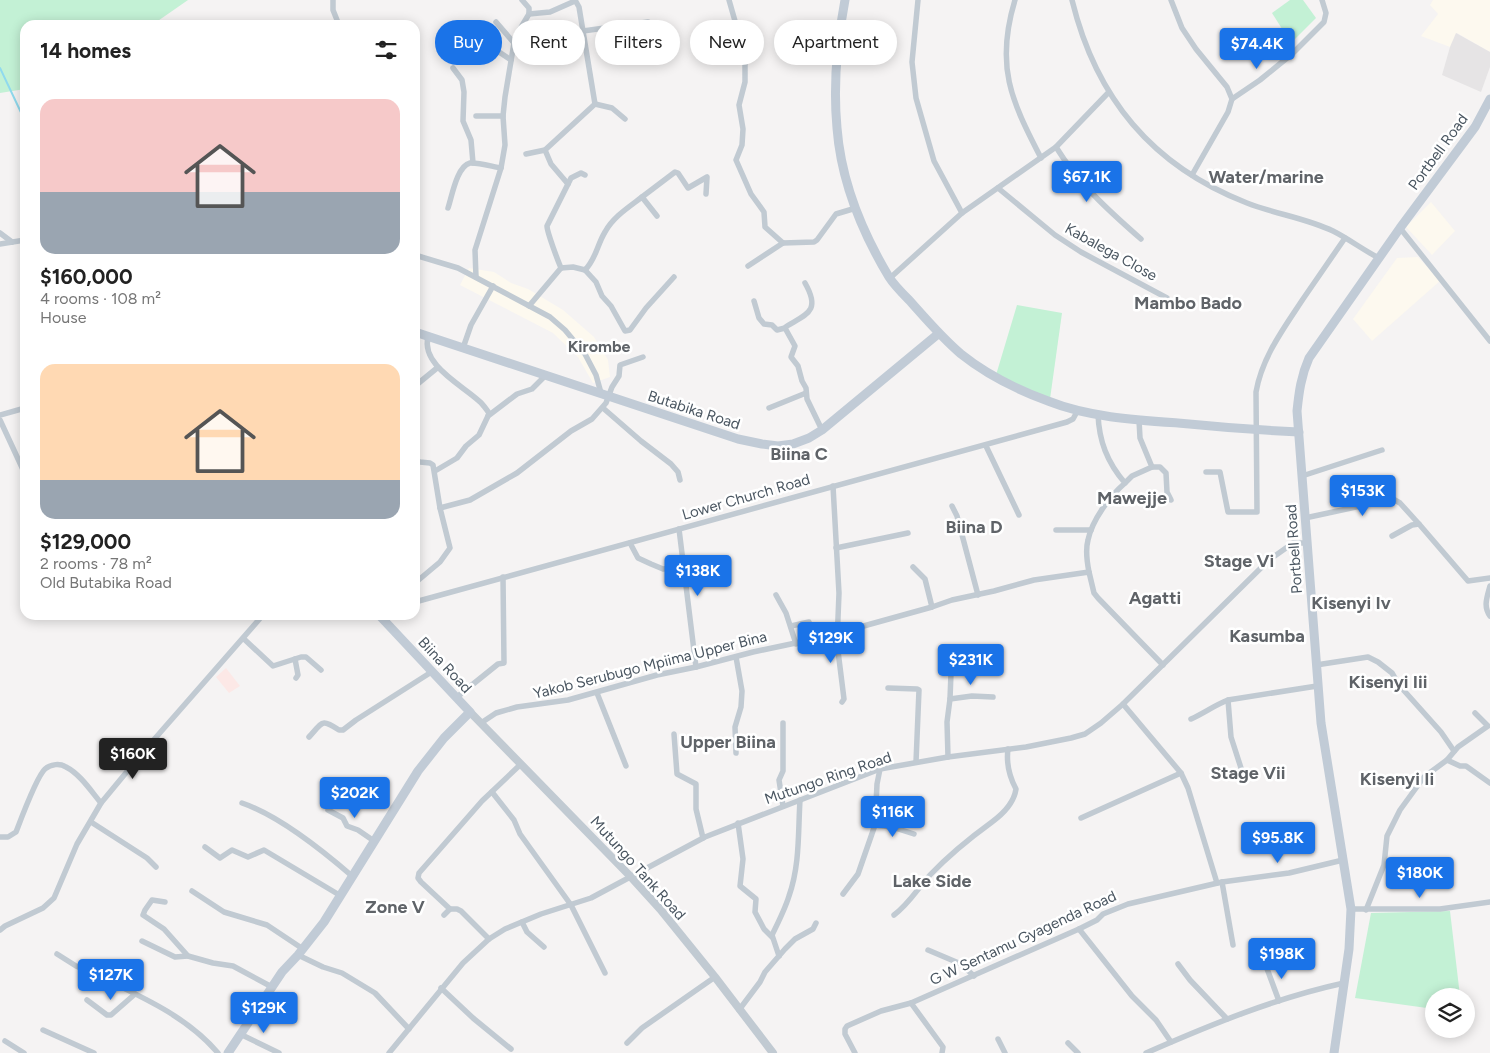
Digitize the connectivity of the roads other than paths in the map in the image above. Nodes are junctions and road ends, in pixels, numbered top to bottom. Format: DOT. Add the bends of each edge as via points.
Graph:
graph roads {
  1 [pos="333,0"];
  2 [pos="522,0"];
  3 [pos="575,0"];
  4 [pos="729,0"];
  5 [pos="845,0"];
  6 [pos="918,0"];
  7 [pos="1015,0"];
  8 [pos="1072,0"];
  9 [pos="1171,0"];
  10 [pos="1322,0"];
  11 [pos="530,14"];
  12 [pos="337,20"];
  13 [pos="526,20"];
  14 [pos="581,20"];
  15 [pos="502,29"];
  16 [pos="512,41"];
  17 [pos="585,43"];
  18 [pos="502,54"];
  19 [pos="512,54"];
  20 [pos="511,60"];
  21 [pos="452,68"];
  22 [pos="1108,93"];
  23 [pos="1232,99"];
  24 [pos="1490,99"];
  25 [pos="595,104"];
  26 [pos="476,116"];
  27 [pos="503,116"];
  28 [pos="625,119"];
  29 [pos="1056,147"];
  30 [pos="545,150"];
  31 [pos="526,154"];
  32 [pos="1041,158"];
  33 [pos="473,163"];
  34 [pos="501,168"];
  35 [pos="585,174"];
  36 [pos="1192,175"];
  37 [pos="568,184"];
  38 [pos="998,188"];
  39 [pos="706,194"];
  40 [pos="642,197"];
  41 [pos="448,208"];
  42 [pos="856,208"];
  43 [pos="962,213"];
  44 [pos="657,216"];
  45 [pos="1400,228"];
  46 [pos="0,233"];
  47 [pos="1345,238"];
  48 [pos="1141,239"];
  49 [pos="20,241"];
  50 [pos="12,242"];
  51 [pos="784,243"];
  52 [pos="0,244"];
  53 [pos="420,257"];
  54 [pos="1378,258"];
  55 [pos="748,266"];
  56 [pos="562,268"];
  57 [pos="585,270"];
  58 [pos="476,277"];
  59 [pos="674,277"];
  60 [pos="890,278"];
  61 [pos="805,284"];
  62 [pos="493,286"];
  63 [pos="1167,298"];
  64 [pos="754,301"];
  65 [pos="529,306"];
  66 [pos="785,328"];
  67 [pos="420,334"];
  68 [pos="938,334"];
  69 [pos="428,337"];
  70 [pos="1490,341"];
  71 [pos="463,348"];
  72 [pos="643,356"];
  73 [pos="437,368"];
  74 [pos="546,374"];
  75 [pos="420,382"];
  76 [pos="806,393"];
  77 [pos="605,394"];
  78 [pos="603,408"];
  79 [pos="770,408"];
  80 [pos="20,409"];
  81 [pos="1078,410"];
  82 [pos="1098,414"];
  83 [pos="0,415"];
  84 [pos="488,416"];
  85 [pos="0,420"];
  86 [pos="1139,420"];
  87 [pos="822,430"];
  88 [pos="1256,430"];
  89 [pos="1299,432"];
  90 [pos="986,446"];
  91 [pos="1382,450"];
  92 [pos="420,462"];
  93 [pos="20,463"];
  94 [pos="1152,467"];
  95 [pos="435,471"];
  96 [pos="1206,472"];
  97 [pos="1302,476"];
  98 [pos="680,480"];
  99 [pos="1125,483"];
  100 [pos="833,486"];
  101 [pos="1171,500"];
  102 [pos="952,506"];
  103 [pos="440,508"];
  104 [pos="1019,515"];
  105 [pos="1305,518"];
  106 [pos="1419,524"];
  107 [pos="679,529"];
  108 [pos="1056,530"];
  109 [pos="1091,530"];
  110 [pos="908,534"];
  111 [pos="1392,536"];
  112 [pos="630,542"];
  113 [pos="1307,543"];
  114 [pos="836,548"];
  115 [pos="684,567"];
  116 [pos="913,567"];
  117 [pos="1089,572"];
  118 [pos="503,577"];
  119 [pos="1490,578"];
  120 [pos="420,579"];
  121 [pos="1490,586"];
  122 [pos="776,594"];
  123 [pos="978,594"];
  124 [pos="420,601"];
  125 [pos="932,607"];
  126 [pos="1490,616"];
  127 [pos="259,620"];
  128 [pos="385,620"];
  129 [pos="809,622"];
  130 [pos="791,626"];
  131 [pos="837,633"];
  132 [pos="244,639"];
  133 [pos="796,644"];
  134 [pos="952,647"];
  135 [pos="736,657"];
  136 [pos="295,660"];
  137 [pos="1163,665"];
  138 [pos="1316,665"];
  139 [pos="696,667"];
  140 [pos="321,670"];
  141 [pos="433,672"];
  142 [pos="296,678"];
  143 [pos="1317,686"];
  144 [pos="888,688"];
  145 [pos="597,693"];
  146 [pos="457,697"];
  147 [pos="993,697"];
  148 [pos="950,699"];
  149 [pos="1228,700"];
  150 [pos="842,702"];
  151 [pos="1123,704"];
  152 [pos="470,712"];
  153 [pos="1475,712"];
  154 [pos="1191,719"];
  155 [pos="481,723"];
  156 [pos="783,723"];
  157 [pos="1489,725"];
  158 [pos="674,734"];
  159 [pos="309,737"];
  160 [pos="1008,749"];
  161 [pos="1454,751"];
  162 [pos="736,753"];
  163 [pos="948,757"];
  164 [pos="1447,760"];
  165 [pos="916,762"];
  166 [pos="521,764"];
  167 [pos="626,766"];
  168 [pos="1241,768"];
  169 [pos="880,769"];
  170 [pos="1181,773"];
  171 [pos="1490,783"];
  172 [pos="492,792"];
  173 [pos="800,800"];
  174 [pos="101,803"];
  175 [pos="242,803"];
  176 [pos="783,806"];
  177 [pos="328,810"];
  178 [pos="1081,818"];
  179 [pos="91,822"];
  180 [pos="738,823"];
  181 [pos="875,825"];
  182 [pos="914,834"];
  183 [pos="0,837"];
  184 [pos="703,838"];
  185 [pos="374,840"];
  186 [pos="205,847"];
  187 [pos="1343,860"];
  188 [pos="156,867"];
  189 [pos="352,876"];
  190 [pos="631,877"];
  191 [pos="1219,883"];
  192 [pos="192,891"];
  193 [pos="843,894"];
  194 [pos="341,896"];
  195 [pos="165,902"];
  196 [pos="1490,902"];
  197 [pos="571,905"];
  198 [pos="450,909"];
  199 [pos="1351,909"];
  200 [pos="1366,910"];
  201 [pos="894,915"];
  202 [pos="444,916"];
  203 [pos="522,922"];
  204 [pos="816,923"];
  205 [pos="0,930"];
  206 [pos="1079,930"];
  207 [pos="772,937"];
  208 [pos="489,939"];
  209 [pos="142,941"];
  210 [pos="1233,946"];
  211 [pos="544,947"];
  212 [pos="928,950"];
  213 [pos="301,952"];
  214 [pos="57,954"];
  215 [pos="188,956"];
  216 [pos="779,956"];
  217 [pos="1178,964"];
  218 [pos="1266,966"];
  219 [pos="605,974"];
  220 [pos="974,976"];
  221 [pos="715,977"];
  222 [pos="1344,983"];
  223 [pos="272,987"];
  224 [pos="441,988"];
  225 [pos="135,994"];
  226 [pos="87,1000"];
  227 [pos="1279,1001"];
  228 [pos="911,1003"];
  229 [pos="739,1010"];
  230 [pos="1227,1020"];
  231 [pos="409,1029"];
  232 [pos="43,1030"];
  233 [pos="240,1034"];
  234 [pos="998,1039"];
  235 [pos="6,1041"];
  236 [pos="1171,1042"];
  237 [pos="627,1043"];
  238 [pos="1068,1043"];
  239 [pos="512,1049"];
  240 [pos="86,1051"];
  241 [pos="24,1053"];
  242 [pos="94,1053"];
  243 [pos="218,1053"];
  244 [pos="228,1053"];
  245 [pos="279,1053"];
  246 [pos="389,1053"];
  247 [pos="773,1053"];
  248 [pos="855,1053"];
  249 [pos="942,1053"];
  250 [pos="1005,1053"];
  251 [pos="1078,1053"];
  252 [pos="1146,1053"];
  253 [pos="1334,1053"];
  1 -- 12 [label="street"];
  2 -- 11 [label="street"];
  3 -- 11 [label="street" via="550,12"];
  3 -- 14 [label="street"];
  4 -- 51 [label="street" via="745,56 745,82 739,105 742,145 736,160 751,194 764,212 765,227"];
  5 -- 42 [label="main road" via="836,81 837,129 846,178"];
  6 -- 43 [label="street" via="912,62 916,98 934,161"];
  7 -- 32 [label="street" via="1006,32 1008,80 1022,121"];
  8 -- 22 [label="street" via="1082,37"];
  9 -- 23 [label="street" via="1182,28 1227,87"];
  10 -- 23 [label="street" via="1326,12 1324,22 1292,54"];
  11 -- 13 [label="street"];
  15 -- 16 [label="street"];
  17 -- 25 [label="street"];
  18 -- 20 [label="street"];
  19 -- 20 [label="street"];
  20 -- 27 [label="street"];
  21 -- 33 [label="street" via="462,80 463,121 471,140"];
  22 -- 29 [label="street"];
  22 -- 36 [label="street" via="1151,144"];
  23 -- 36 [label="street" via="1228,112"];
  24 -- 45 [label="main road, Portbell Road" via="1475,128"];
  25 -- 28 [label="street" via="612,108"];
  25 -- 30 [label="street"];
  26 -- 27 [label="street"];
  27 -- 34 [label="street" via="505,145"];
  29 -- 32 [label="street"];
  29 -- 48 [label="street" via="1096,198"];
  30 -- 31 [label="street"];
  30 -- 37 [label="street" via="551,164"];
  32 -- 38 [label="street"];
  33 -- 34 [label="street"];
  33 -- 41 [label="street" via="462,167 458,174"];
  34 -- 58 [label="street" via="475,250"];
  35 -- 37 [label="street" via="571,178"];
  36 -- 47 [label="street" via="1246,202"];
  37 -- 56 [label="street" via="547,229"];
  38 -- 43 [label="street"];
  38 -- 63 [label="street, Kabalega Close" via="1081,252"];
  39 -- 40 [label="street" via="707,177 688,188 676,172"];
  40 -- 44 [label="street"];
  40 -- 57 [label="street" via="613,221"];
  42 -- 51 [label="street" via="836,214 814,242"];
  42 -- 60 [label="main road"];
  43 -- 60 [label="street"];
  45 -- 54 [label="main road, Portbell Road"];
  45 -- 70 [label="street"];
  46 -- 50 [label="street"];
  47 -- 54 [label="street"];
  47 -- 88 [label="street" via="1268,355 1256,392"];
  49 -- 50 [label="street"];
  50 -- 52 [label="street"];
  51 -- 55 [label="street"];
  53 -- 58 [label="street"];
  54 -- 89 [label="main road, Portbell Road" via="1309,358 1298,393"];
  56 -- 57 [label="street"];
  56 -- 65 [label="street"];
  57 -- 59 [label="street" via="626,331"];
  58 -- 62 [label="street"];
  60 -- 68 [label="main road"];
  61 -- 66 [label="street" via="812,305 810,312"];
  62 -- 65 [label="street"];
  62 -- 71 [label="street" via="471,325"];
  64 -- 66 [label="street" via="764,324 777,330"];
  65 -- 77 [label="street" via="550,317 578,345"];
  66 -- 76 [label="street" via="795,345 791,357 798,366"];
  67 -- 69 [label="main road, Butabika Road"];
  68 -- 81 [label="main road" via="995,377 1049,402"];
  68 -- 87 [label="main road, Butabika Road"];
  69 -- 71 [label="main road, Butabika Road"];
  69 -- 73 [label="street" via="429,352"];
  71 -- 74 [label="main road, Butabika Road"];
  72 -- 77 [label="street" via="620,365 619,376"];
  73 -- 75 [label="street"];
  73 -- 84 [label="street" via="479,401"];
  74 -- 77 [label="main road, Butabika Road"];
  74 -- 84 [label="street" via="532,389 518,394"];
  76 -- 79 [label="street"];
  76 -- 87 [label="street"];
  77 -- 78 [label="street"];
  77 -- 87 [label="main road, Butabika Road" via="701,428 762,444 793,444"];
  78 -- 98 [label="street" via="671,464"];
  78 -- 103 [label="street" via="517,474 470,500"];
  80 -- 83 [label="street"];
  81 -- 82 [label="main road"];
  81 -- 90 [label="street, Lower Church Road" via="1068,422"];
  82 -- 86 [label="main road"];
  82 -- 99 [label="street" via="1099,432 1106,454"];
  84 -- 95 [label="street" via="479,435 457,458"];
  85 -- 93 [label="street"];
  86 -- 88 [label="main road"];
  86 -- 94 [label="street" via="1140,438"];
  88 -- 89 [label="main road"];
  88 -- 96 [label="street" via="1257,512 1228,512 1220,472"];
  89 -- 97 [label="main road, Portbell Road"];
  90 -- 100 [label="street, Lower Church Road"];
  90 -- 104 [label="street"];
  91 -- 97 [label="street"];
  92 -- 95 [label="street" via="430,463"];
  94 -- 99 [label="street"];
  94 -- 101 [label="street" via="1160,467 1166,473"];
  95 -- 103 [label="street"];
  97 -- 105 [label="main road, Portbell Road"];
  99 -- 109 [label="street" via="1114,493"];
  100 -- 107 [label="street, Lower Church Road"];
  100 -- 114 [label="street"];
  102 -- 123 [label="street"];
  103 -- 120 [label="street" via="450,548 440,562"];
  105 -- 106 [label="street" via="1393,499"];
  105 -- 113 [label="main road, Portbell Road"];
  106 -- 111 [label="street"];
  106 -- 119 [label="street" via="1468,581"];
  107 -- 112 [label="street, Lower Church Road"];
  107 -- 115 [label="street"];
  108 -- 109 [label="street"];
  109 -- 117 [label="street" via="1087,556"];
  110 -- 114 [label="street"];
  112 -- 115 [label="street" via="638,558 663,569"];
  112 -- 118 [label="street, Lower Church Road"];
  113 -- 137 [label="street, Mutungo Ring Road" via="1294,543 1269,560"];
  113 -- 138 [label="main road, Portbell Road"];
  114 -- 131 [label="street" via="840,593"];
  115 -- 139 [label="street"];
  116 -- 125 [label="street" via="925,579"];
  117 -- 123 [label="street, Yakob Serubugo Mpiima Upper Bina" via="1034,580"];
  117 -- 137 [label="street" via="1094,593"];
  118 -- 124 [label="street, Lower Church Road"];
  118 -- 146 [label="street" via="504,663 498,664"];
  121 -- 126 [label="street" via="1486,606"];
  122 -- 130 [label="street"];
  123 -- 125 [label="street, Yakob Serubugo Mpiima Upper Bina"];
  125 -- 131 [label="street, Yakob Serubugo Mpiima Upper Bina"];
  127 -- 132 [label="street"];
  128 -- 141 [label="main road, Biina Road"];
  129 -- 130 [label="street"];
  130 -- 133 [label="street"];
  131 -- 133 [label="street, Yakob Serubugo Mpiima Upper Bina"];
  131 -- 150 [label="street"];
  132 -- 136 [label="street" via="273,666"];
  132 -- 174 [label="street"];
  133 -- 135 [label="street, Yakob Serubugo Mpiima Upper Bina"];
  134 -- 148 [label="street"];
  135 -- 139 [label="street, Yakob Serubugo Mpiima Upper Bina"];
  135 -- 162 [label="street" via="742,690 735,727"];
  136 -- 140 [label="street" via="306,656"];
  136 -- 142 [label="street"];
  137 -- 151 [label="street, Mutungo Ring Road"];
  138 -- 143 [label="main road, Portbell Road"];
  138 -- 161 [label="street" via="1368,657 1378,662 1392,674"];
  139 -- 145 [label="street, Yakob Serubugo Mpiima Upper Bina"];
  141 -- 146 [label="main road, Biina Road"];
  141 -- 159 [label="street" via="343,730 326,722"];
  143 -- 149 [label="street"];
  143 -- 187 [label="main road, Portbell Road"];
  144 -- 165 [label="street" via="918,690"];
  145 -- 155 [label="street, Yakob Serubugo Mpiima Upper Bina" via="512,709"];
  145 -- 167 [label="street"];
  146 -- 152 [label="main road, Biina Road"];
  147 -- 148 [label="street"];
  148 -- 163 [label="street" via="946,722"];
  149 -- 154 [label="street"];
  149 -- 168 [label="street" via="1231,737"];
  151 -- 160 [label="street, Mutungo Ring Road" via="1085,734"];
  151 -- 170 [label="street"];
  152 -- 155 [label="street, Mutungo Tank Road"];
  152 -- 185 [label="main road" via="424,762"];
  153 -- 157 [label="street"];
  155 -- 166 [label="street, Mutungo Tank Road"];
  156 -- 176 [label="street" via="779,780"];
  157 -- 161 [label="street"];
  158 -- 184 [label="street" via="677,774 696,784 696,810"];
  160 -- 163 [label="street, Mutungo Ring Road"];
  160 -- 201 [label="street" via="1006,762 1016,789 1012,802 929,876"];
  161 -- 164 [label="street"];
  163 -- 165 [label="street, Mutungo Ring Road"];
  164 -- 171 [label="street" via="1466,766"];
  164 -- 200 [label="street" via="1424,777 1400,810 1388,836 1384,865"];
  165 -- 169 [label="street, Mutungo Ring Road"];
  166 -- 172 [label="street"];
  166 -- 190 [label="street, Mutungo Tank Road"];
  169 -- 173 [label="street, Mutungo Ring Road"];
  169 -- 181 [label="street"];
  170 -- 178 [label="street"];
  170 -- 191 [label="street"];
  172 -- 197 [label="street"];
  172 -- 198 [label="street" via="419,873 421,882"];
  173 -- 176 [label="street, Mutungo Ring Road"];
  173 -- 207 [label="street" via="794,876"];
  174 -- 179 [label="street"];
  174 -- 183 [label="street" via="69,768 59,764 50,766 41,773 16,832"];
  175 -- 189 [label="street" via="305,838"];
  176 -- 180 [label="street, Mutungo Ring Road"];
  177 -- 185 [label="street" via="343,818 347,826"];
  179 -- 188 [label="street"];
  179 -- 205 [label="street" via="77,844 54,898 43,908"];
  180 -- 184 [label="street, Mutungo Ring Road"];
  180 -- 207 [label="street" via="743,859 740,886 756,899 755,912"];
  181 -- 182 [label="street"];
  181 -- 193 [label="street" via="858,874"];
  184 -- 190 [label="street, Mutungo Ring Road"];
  185 -- 189 [label="main road"];
  186 -- 194 [label="street" via="220,858 232,850 248,857 264,850"];
  187 -- 191 [label="street, G W Sentamu Gyagenda Road" via="1289,873"];
  187 -- 199 [label="main road, Portbell Road"];
  189 -- 194 [label="main road"];
  190 -- 197 [label="street, Mutungo Ring Road"];
  190 -- 221 [label="street, Mutungo Tank Road"];
  191 -- 206 [label="street, G W Sentamu Gyagenda Road" via="1128,904 1103,914"];
  191 -- 210 [label="street"];
  192 -- 213 [label="street" via="224,912 266,925"];
  194 -- 213 [label="main road"];
  195 -- 215 [label="street" via="152,900 143,915 164,929"];
  196 -- 200 [label="street" via="1440,909"];
  197 -- 203 [label="street, Mutungo Ring Road"];
  197 -- 219 [label="street"];
  198 -- 202 [label="street"];
  198 -- 208 [label="street" via="461,912"];
  199 -- 200 [label="street"];
  199 -- 222 [label="main road, Portbell Road"];
  203 -- 208 [label="street, Mutungo Ring Road"];
  203 -- 211 [label="street" via="527,932"];
  204 -- 216 [label="street"];
  206 -- 220 [label="street, G W Sentamu Gyagenda Road"];
  206 -- 236 [label="street"];
  207 -- 216 [label="street"];
  208 -- 224 [label="street, Mutungo Ring Road"];
  209 -- 215 [label="street" via="175,957"];
  212 -- 220 [label="street" via="961,964"];
  213 -- 223 [label="main road"];
  213 -- 231 [label="street" via="322,967 342,973 375,993"];
  214 -- 225 [label="street"];
  215 -- 223 [label="street" via="233,966"];
  216 -- 229 [label="street"];
  217 -- 230 [label="street"];
  218 -- 227 [label="street"];
  220 -- 228 [label="street, G W Sentamu Gyagenda Road"];
  221 -- 229 [label="street, Mutungo Tank Road"];
  221 -- 237 [label="street" via="642,1028"];
  222 -- 227 [label="street"];
  222 -- 253 [label="main road, Portbell Road"];
  223 -- 233 [label="main road"];
  224 -- 231 [label="street, Mutungo Ring Road"];
  224 -- 239 [label="street"];
  225 -- 226 [label="street" via="107,1015"];
  225 -- 243 [label="street" via="193,1028"];
  227 -- 230 [label="street"];
  228 -- 248 [label="street, G W Sentamu Gyagenda Road" via="881,1011 844,1029"];
  228 -- 249 [label="street" via="943,1048"];
  229 -- 247 [label="street, Mutungo Tank Road"];
  230 -- 236 [label="street"];
  231 -- 246 [label="street, Mutungo Ring Road"];
  232 -- 240 [label="street"];
  233 -- 244 [label="main road"];
  233 -- 245 [label="street"];
  234 -- 250 [label="street"];
  235 -- 241 [label="street"];
  236 -- 252 [label="street"];
  238 -- 251 [label="street"];
  240 -- 242 [label="street"];
}
